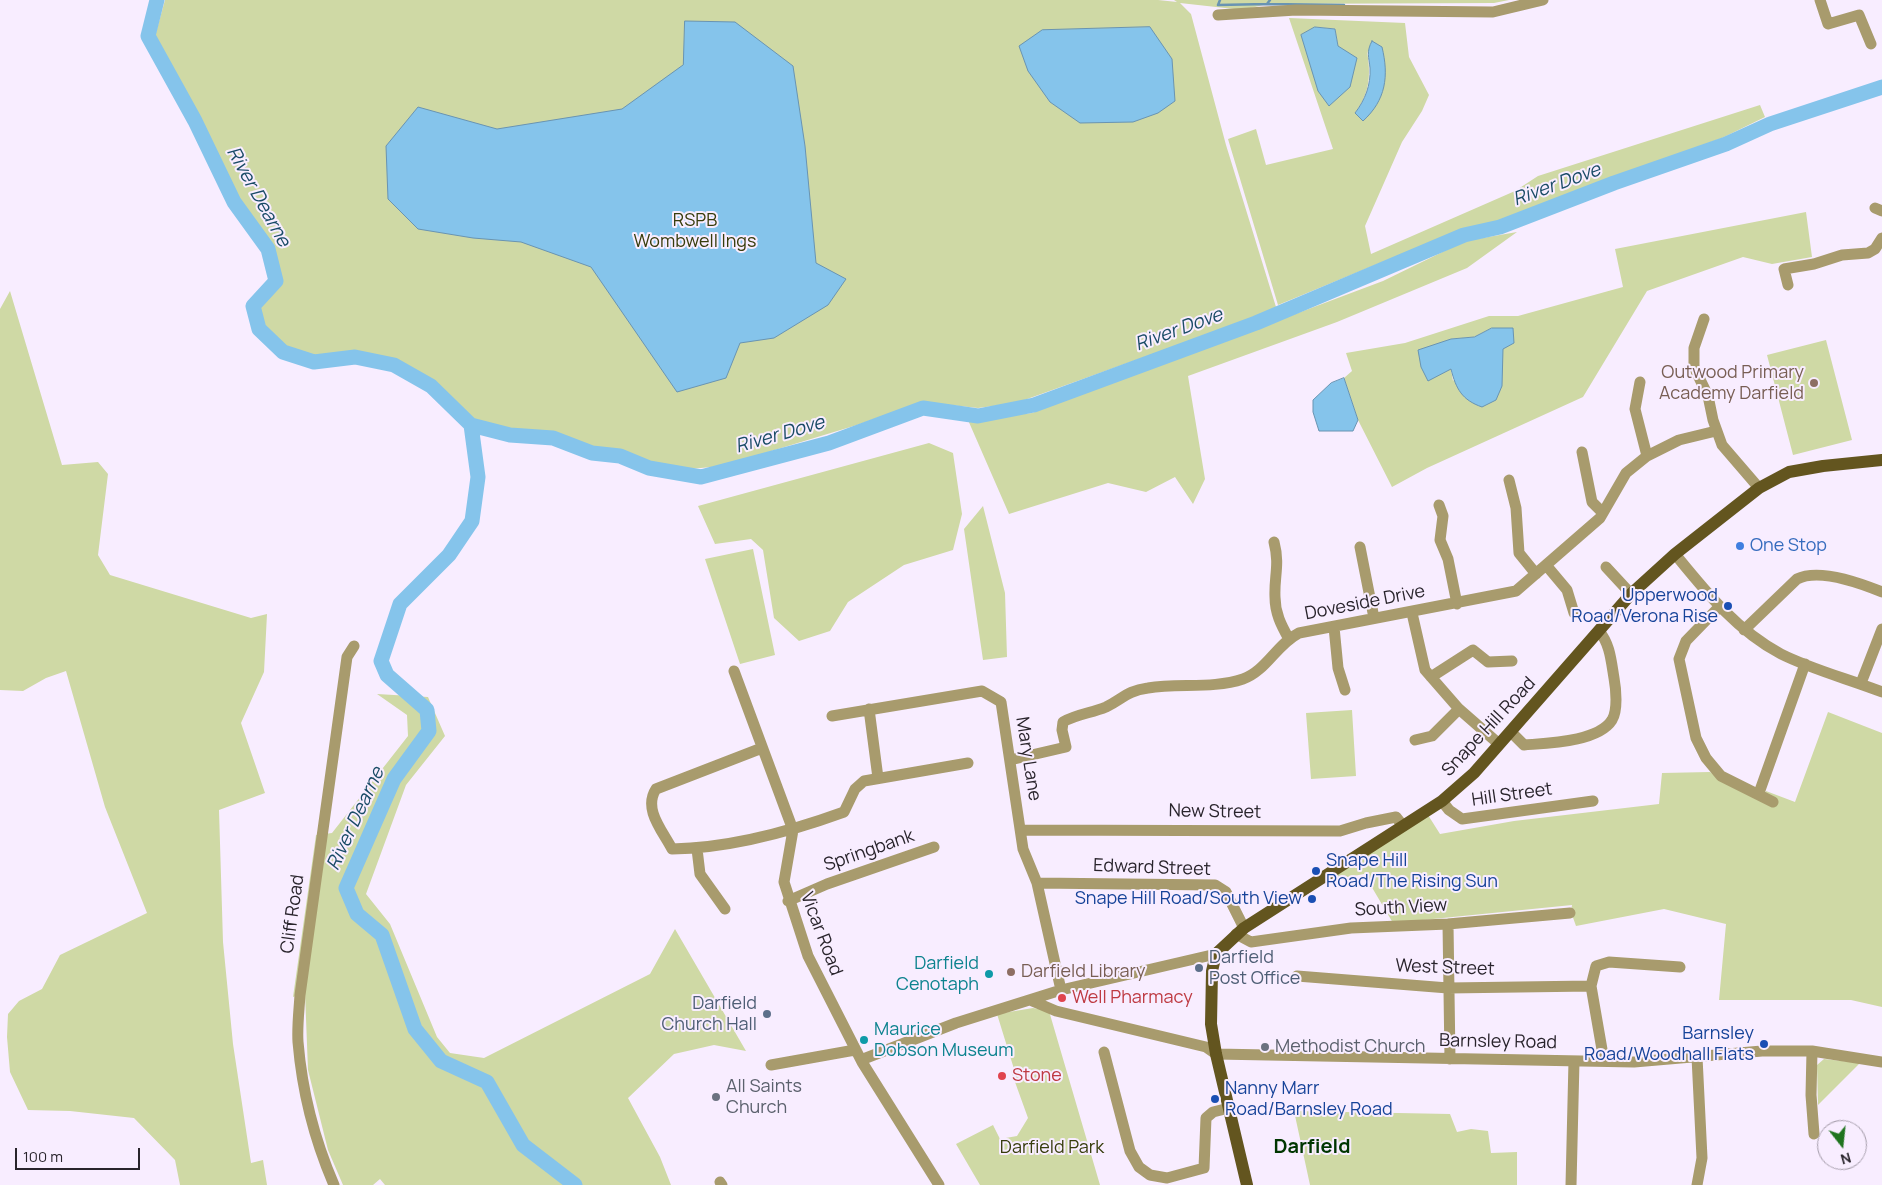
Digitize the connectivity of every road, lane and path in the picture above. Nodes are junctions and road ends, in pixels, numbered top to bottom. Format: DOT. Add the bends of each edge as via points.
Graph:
graph roads {
  1 [pos="1543,0"];
  2 [pos="1820,0"];
  3 [pos="1218,15"];
  4 [pos="1871,44"];
  5 [pos="1882,238"];
  6 [pos="1788,285"];
  7 [pos="1704,319"];
  8 [pos="1640,382"];
  9 [pos="1716,431"];
  10 [pos="1582,452"];
  11 [pos="1647,456"];
  12 [pos="1882,460"];
  13 [pos="1508,480"];
  14 [pos="1759,488"];
  15 [pos="1438,505"];
  16 [pos="1603,513"];
  17 [pos="1274,542"];
  18 [pos="1360,548"];
  19 [pos="1675,554"];
  20 [pos="1546,565"];
  21 [pos="1606,567"];
  22 [pos="1536,574"];
  23 [pos="1882,592"];
  24 [pos="1632,594"];
  25 [pos="1457,604"];
  26 [pos="1568,606"];
  27 [pos="1720,606"];
  28 [pos="1412,613"];
  29 [pos="1374,618"];
  30 [pos="1334,627"];
  31 [pos="1882,629"];
  32 [pos="1744,630"];
  33 [pos="1599,631"];
  34 [pos="1288,639"];
  35 [pos="354,646"];
  36 [pos="1512,661"];
  37 [pos="1804,664"];
  38 [pos="1338,668"];
  39 [pos="1326,669"];
  40 [pos="734,671"];
  41 [pos="1431,677"];
  42 [pos="1861,684"];
  43 [pos="1345,690"];
  44 [pos="1882,692"];
  45 [pos="869,709"];
  46 [pos="1459,709"];
  47 [pos="832,716"];
  48 [pos="1511,732"];
  49 [pos="1415,740"];
  50 [pos="1499,744"];
  51 [pos="762,748"];
  52 [pos="1010,760"];
  53 [pos="968,763"];
  54 [pos="878,778"];
  55 [pos="1759,793"];
  56 [pos="1442,801"];
  57 [pos="1593,801"];
  58 [pos="1773,802"];
  59 [pos="1403,826"];
  60 [pos="793,830"];
  61 [pos="1021,830"];
  62 [pos="934,847"];
  63 [pos="697,849"];
  64 [pos="1037,883"];
  65 [pos="788,901"];
  66 [pos="725,909"];
  67 [pos="1570,913"];
  68 [pos="1448,924"];
  69 [pos="1240,931"];
  70 [pos="1216,954"];
  71 [pos="1680,967"];
  72 [pos="1297,976"];
  73 [pos="1592,986"];
  74 [pos="1448,988"];
  75 [pos="1061,990"];
  76 [pos="1030,1000"];
  77 [pos="856,1050"];
  78 [pos="1812,1051"];
  79 [pos="1104,1052"];
  80 [pos="1216,1054"];
  81 [pos="1697,1057"];
  82 [pos="1450,1058"];
  83 [pos="1574,1061"];
  84 [pos="862,1062"];
  85 [pos="1604,1062"];
  86 [pos="1882,1062"];
  87 [pos="771,1065"];
  88 [pos="1229,1108"];
  89 [pos="1814,1134"];
  90 [pos="334,1185"];
  91 [pos="939,1185"];
  92 [pos="1247,1185"];
  93 [pos="1571,1185"];
  94 [pos="1697,1185"];
  1 -- 3 [label="street" via="1493,12 1296,10"];
  2 -- 4 [label="street" via="1828,24 1859,15"];
  5 -- 6 [label="street" via="1868,253 1842,255 1814,264 1784,268"];
  7 -- 9 [label="street" via="1697,334 1694,367 1708,396"];
  8 -- 11 [label="street" via="1635,409"];
  9 -- 11 [label="street, Doveside Drive" via="1679,440"];
  9 -- 14 [label="street" via="1727,453"];
  10 -- 16 [label="street" via="1592,502"];
  11 -- 16 [label="street, Doveside Drive" via="1626,473"];
  12 -- 14 [label="main road, Snape Hill Road" via="1789,472"];
  13 -- 22 [label="street" via="1516,508 1519,553"];
  14 -- 19 [label="main road, Snape Hill Road"];
  15 -- 25 [label="street" via="1443,516 1440,540 1448,559"];
  16 -- 20 [label="street, Doveside Drive"];
  17 -- 34 [label="street" via="1278,558 1275,597 1279,621"];
  18 -- 29 [label="street"];
  19 -- 24 [label="main road, Snape Hill Road"];
  19 -- 27 [label="street"];
  20 -- 22 [label="street, Doveside Drive"];
  20 -- 26 [label="street" via="1567,590"];
  21 -- 24 [label="street"];
  22 -- 25 [label="street, Doveside Drive" via="1516,591"];
  23 -- 32 [label="street" via="1857,583 1805,574"];
  24 -- 33 [label="main road, Snape Hill Road"];
  25 -- 28 [label="street, Doveside Drive"];
  27 -- 32 [label="street"];
  27 -- 55 [label="street" via="1686,641 1679,659 1696,738 1706,758 1721,776"];
  28 -- 29 [label="street, Doveside Drive"];
  28 -- 41 [label="street" via="1425,670"];
  29 -- 30 [label="street, Doveside Drive"];
  30 -- 34 [label="street, Doveside Drive" via="1299,633"];
  30 -- 38 [label="street"];
  31 -- 42 [label="street"];
  32 -- 37 [label="street"];
  33 -- 48 [label="main road, Snape Hill Road"];
  33 -- 48 [label="street" via="1607,641 1615,684 1614,715 1606,727 1588,736 1524,745"];
  34 -- 52 [label="street, Doveside Drive" via="1258,672 1245,678 1126,693 1109,706 1063,722 1066,747"];
  35 -- 90 [label="street, Cliff Road" via="347,657 300,995 298,1040 304,1088 323,1160"];
  36 -- 41 [label="street" via="1488,662 1473,650"];
  37 -- 42 [label="street"];
  37 -- 55 [label="street"];
  38 -- 39 [label="street"];
  38 -- 43 [label="street"];
  40 -- 51 [label="street"];
  41 -- 46 [label="street"];
  42 -- 44 [label="street"];
  45 -- 47 [label="street"];
  45 -- 52 [label="street, Mary Lane" via="982,691 1001,702"];
  45 -- 54 [label="street"];
  46 -- 49 [label="street" via="1432,736"];
  46 -- 50 [label="street"];
  48 -- 50 [label="main road, Snape Hill Road"];
  50 -- 56 [label="main road, Snape Hill Road"];
  51 -- 60 [label="street"];
  51 -- 63 [label="street" via="656,789 650,798 651,809 672,849"];
  52 -- 61 [label="street, Mary Lane"];
  53 -- 54 [label="street"];
  54 -- 60 [label="street" via="864,781 855,789 844,812"];
  55 -- 58 [label="street"];
  56 -- 57 [label="street, Hill Street" via="1462,819"];
  56 -- 59 [label="main road, Snape Hill Road"];
  59 -- 61 [label="street, New Street" via="1396,818 1340,831"];
  59 -- 69 [label="main road, Snape Hill Road"];
  60 -- 63 [label="street"];
  60 -- 65 [label="street, Vicar Road" via="784,882"];
  61 -- 64 [label="street, Mary Lane" via="1023,849"];
  62 -- 65 [label="street, Springbank"];
  63 -- 66 [label="street" via="700,874"];
  64 -- 69 [label="street, Edward Street" via="1215,886 1226,892"];
  64 -- 75 [label="street, Mary Lane"];
  65 -- 77 [label="street, Vicar Road" via="808,956"];
  67 -- 68 [label="street, South View"];
  68 -- 69 [label="street, South View" via="1351,928 1251,942"];
  68 -- 74 [label="street"];
  69 -- 70 [label="main road, Snape Hill Road"];
  70 -- 75 [label="street"];
  70 -- 80 [label="main road" via="1212,970 1212,1024"];
  71 -- 73 [label="street" via="1609,962 1596,966"];
  72 -- 74 [label="street, West Street"];
  73 -- 74 [label="street, West Street"];
  73 -- 85 [label="street"];
  74 -- 82 [label="street"];
  75 -- 76 [label="street"];
  76 -- 80 [label="street, Barnsley Road" via="1056,1010 1206,1047"];
  76 -- 84 [label="street" via="956,1023"];
  77 -- 84 [label="street, Vicar Road"];
  77 -- 87 [label="street"];
  78 -- 81 [label="street, Barnsley Road" via="1762,1051"];
  78 -- 86 [label="street, Barnsley Road"];
  78 -- 89 [label="street"];
  79 -- 88 [label="street" via="1130,1151 1139,1167 1150,1175 1167,1178 1204,1168 1206,1118 1213,1112"];
  80 -- 82 [label="street, Barnsley Road"];
  80 -- 88 [label="main road"];
  81 -- 85 [label="street, Barnsley Road"];
  81 -- 94 [label="street" via="1702,1158"];
  82 -- 83 [label="street, Barnsley Road"];
  83 -- 85 [label="street, Barnsley Road"];
  83 -- 93 [label="street"];
  84 -- 91 [label="street, Vicar Road"];
  88 -- 92 [label="main road"];
}
